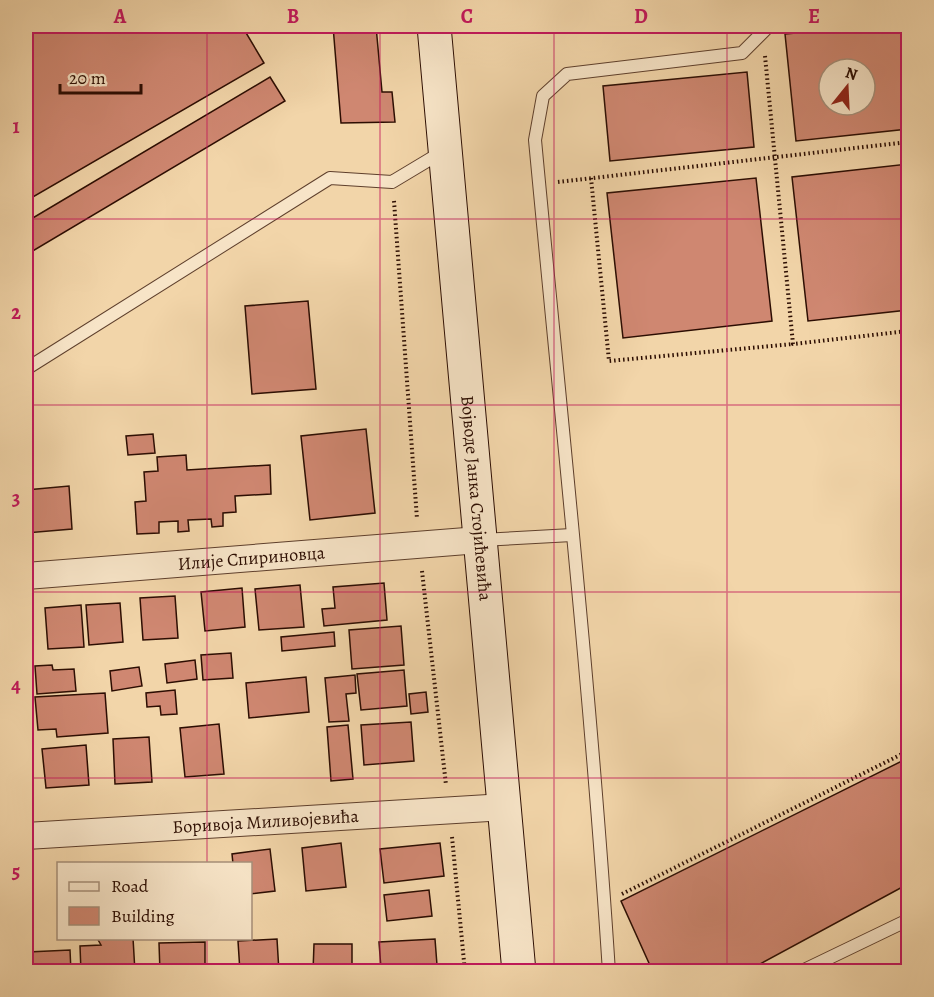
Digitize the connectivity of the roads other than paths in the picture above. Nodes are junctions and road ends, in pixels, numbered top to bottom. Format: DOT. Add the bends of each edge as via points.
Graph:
graph roads {
  1 [pos="434,26"];
  2 [pos="766,28"];
  3 [pos="446,150"];
  4 [pos="26,369"];
  5 [pos="572,535"];
  6 [pos="479,540"];
  7 [pos="26,576"];
  8 [pos="505,807"];
  9 [pos="26,836"];
  10 [pos="909,920"];
  11 [pos="519,972"];
  12 [pos="609,972"];
  13 [pos="800,972"];
  1 -- 3 [label="street, Војводе Јанка Стојићевића"];
  2 -- 5 [label="lane" via="742,52 567,74 543,96 535,140"];
  3 -- 4 [label="lane" via="392,182 330,178"];
  3 -- 6 [label="street, Војводе Јанка Стојићевића"];
  5 -- 6 [label="lane"];
  5 -- 12 [label="lane"];
  6 -- 7 [label="street, Илије Спириновца"];
  6 -- 8 [label="street, Војводе Јанка Стојићевића"];
  8 -- 9 [label="street, Боривоја Миливојевића"];
  8 -- 11 [label="street, Војводе Јанка Стојићевића"];
  10 -- 13 [label="lane"];
}
